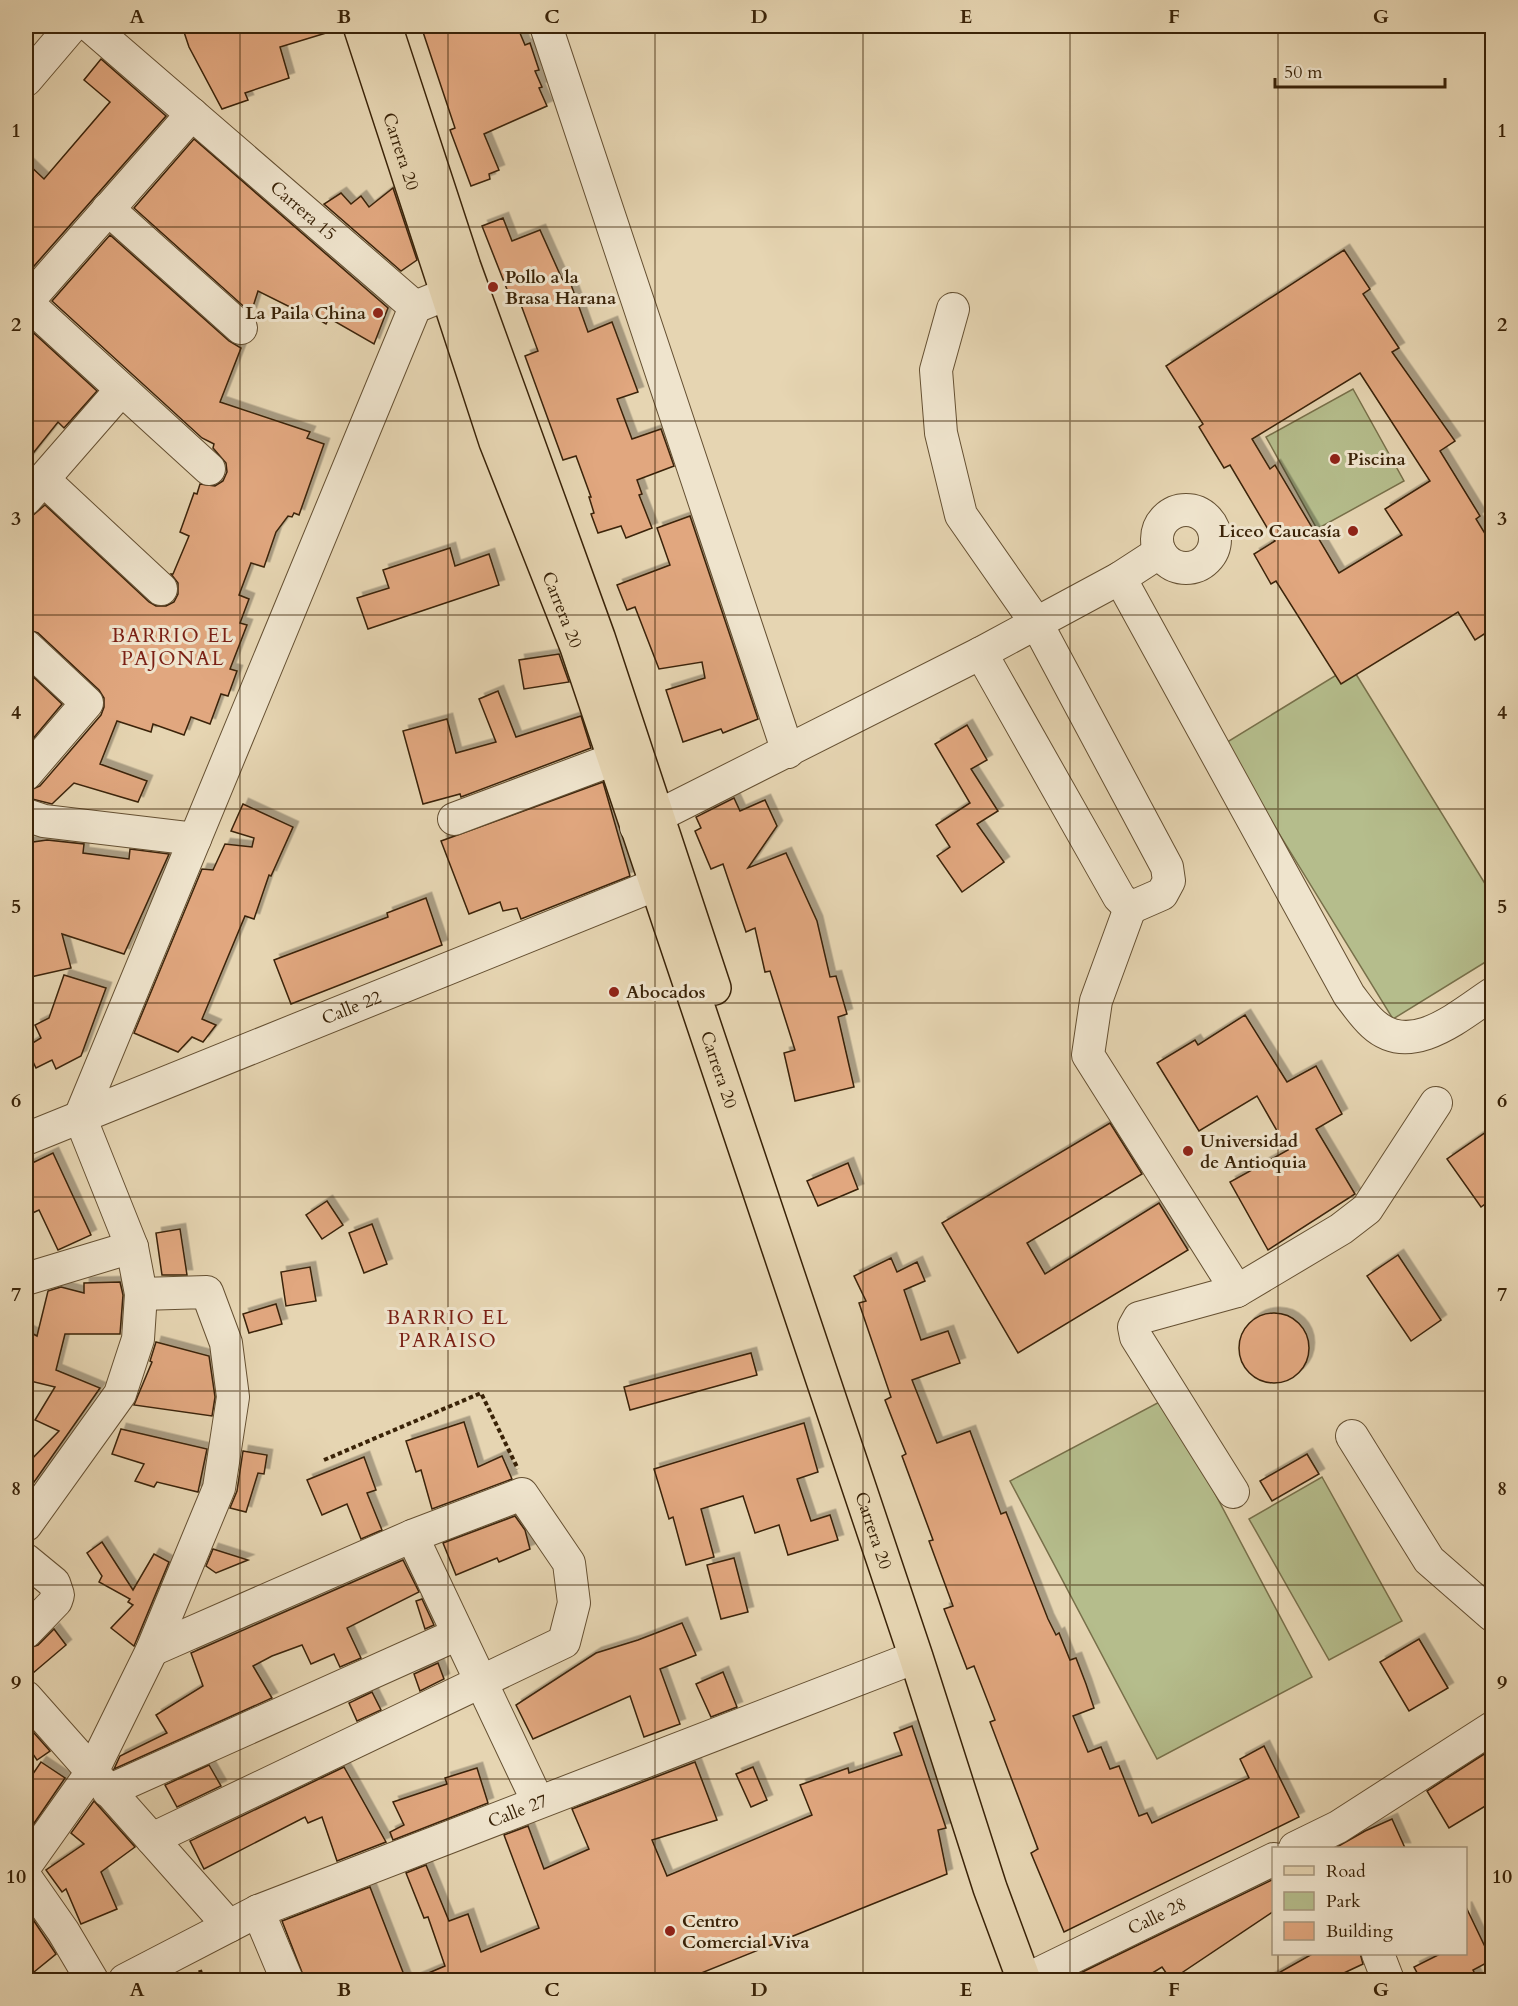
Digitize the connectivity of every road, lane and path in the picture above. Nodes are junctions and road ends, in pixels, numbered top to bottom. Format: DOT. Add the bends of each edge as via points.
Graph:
graph roads {
  1 [pos="47,26"];
  2 [pos="72,26"];
  3 [pos="90,26"];
  4 [pos="360,26"];
  5 [pos="385,26"];
  6 [pos="546,26"];
  7 [pos="26,49"];
  8 [pos="26,80"];
  9 [pos="192,114"];
  10 [pos="108,209"];
  11 [pos="447,294"];
  12 [pos="26,302"];
  13 [pos="415,307"];
  14 [pos="953,309"];
  15 [pos="241,328"];
  16 [pos="122,390"];
  17 [pos="209,470"];
  18 [pos="34,489"];
  19 [pos="1160,552"];
  20 [pos="1120,578"];
  21 [pos="161,589"];
  22 [pos="1037,624"];
  23 [pos="26,646"];
  24 [pos="981,653"];
  25 [pos="788,752"];
  26 [pos="614,759"];
  27 [pos="26,774"];
  28 [pos="26,815"];
  29 [pos="454,819"];
  30 [pos="647,823"];
  31 [pos="195,839"];
  32 [pos="666,879"];
  33 [pos="1130,908"];
  34 [pos="1492,994"];
  35 [pos="1436,1103"];
  36 [pos="80,1117"];
  37 [pos="26,1139"];
  38 [pos="132,1246"];
  39 [pos="26,1279"];
  40 [pos="1237,1291"];
  41 [pos="141,1294"];
  42 [pos="1352,1436"];
  43 [pos="324,1460"];
  44 [pos="1233,1492"];
  45 [pos="522,1494"];
  46 [pos="26,1525"];
  47 [pos="412,1536"];
  48 [pos="26,1560"];
  49 [pos="1492,1615"];
  50 [pos="26,1632"];
  51 [pos="458,1634"];
  52 [pos="152,1650"];
  53 [pos="915,1657"];
  54 [pos="482,1683"];
  55 [pos="26,1697"];
  56 [pos="1492,1728"];
  57 [pos="100,1781"];
  58 [pos="538,1802"];
  59 [pos="1342,1838"];
  60 [pos="152,1839"];
  61 [pos="1300,1847"];
  62 [pos="1272,1860"];
  63 [pos="26,1865"];
  64 [pos="26,1878"];
  65 [pos="258,1911"];
  66 [pos="229,1926"];
  67 [pos="1379,1955"];
  68 [pos="1036,1978"];
  69 [pos="92,1980"];
  70 [pos="125,1980"];
  71 [pos="287,1980"];
  72 [pos="1388,1980"];
  1 -- 7 [label="street"];
  2 -- 8 [label="street"];
  3 -- 9 [label="street, Carrera 15"];
  4 -- 11 [label="main road, Carrera 20"];
  5 -- 30 [label="main road, Carrera 20" via="464,267 598,637"];
  6 -- 25 [label="street"];
  9 -- 10 [label="street"];
  9 -- 13 [label="street, Carrera 15"];
  10 -- 12 [label="street"];
  10 -- 15 [label="street"];
  11 -- 13 [label="street"];
  11 -- 26 [label="main road, Carrera 20" via="496,442 576,647"];
  12 -- 16 [label="street"];
  13 -- 31 [label="street"];
  14 -- 22 [label="street" via="936,369 941,433 961,515"];
  16 -- 17 [label="street"];
  16 -- 18 [label="street"];
  18 -- 21 [label="street"];
  19 -- 20 [label="street"];
  20 -- 22 [label="street"];
  20 -- 34 [label="street" via="1349,995 1374,1025 1398,1037 1431,1034"];
  22 -- 24 [label="street"];
  22 -- 33 [label="street" via="1167,867 1169,881 1162,894"];
  23 -- 27 [label="street" via="87,702"];
  24 -- 25 [label="street"];
  24 -- 33 [label="street" via="1119,897"];
  25 -- 30 [label="street"];
  26 -- 29 [label="street"];
  26 -- 30 [label="main road, Carrera 20"];
  28 -- 31 [label="street" via="44,821"];
  30 -- 32 [label="main road, Carrera 20"];
  31 -- 36 [label="street"];
  32 -- 36 [label="street, Calle 22"];
  32 -- 53 [label="main road, Carrera 20"];
  32 -- 68 [label="main road, Carrera 20"];
  33 -- 40 [label="street" via="1096,1001 1088,1055"];
  35 -- 40 [label="street" via="1367,1209 1341,1229"];
  36 -- 37 [label="street, Calle 22"];
  36 -- 38 [label="street"];
  38 -- 39 [label="street"];
  38 -- 41 [label="street"];
  40 -- 44 [label="street" via="1139,1318 1134,1327 1136,1337"];
  41 -- 46 [label="street" via="138,1339 120,1394"];
  41 -- 52 [label="street" via="207,1292 226,1343 233,1397 219,1488"];
  42 -- 49 [label="street" via="1429,1560"];
  43 -- 45 [label="path" via="481,1393 517,1468"];
  45 -- 47 [label="street"];
  45 -- 54 [label="street" via="569,1563 574,1603 564,1642"];
  47 -- 51 [label="street"];
  47 -- 52 [label="street"];
  48 -- 50 [label="street" via="54,1584 58,1595"];
  51 -- 54 [label="street"];
  51 -- 57 [label="street"];
  52 -- 57 [label="street"];
  53 -- 58 [label="street, Calle 27"];
  53 -- 68 [label="main road, Carrera 20" via="990,1888"];
  54 -- 58 [label="street"];
  54 -- 60 [label="street"];
  55 -- 57 [label="street"];
  56 -- 59 [label="street"];
  57 -- 60 [label="street"];
  57 -- 63 [label="street"];
  58 -- 65 [label="street, Calle 27"];
  59 -- 61 [label="street"];
  60 -- 66 [label="street"];
  62 -- 68 [label="street, Calle 28"];
  64 -- 69 [label="street"];
  65 -- 66 [label="street, Calle 27"];
  65 -- 71 [label="street"];
  66 -- 70 [label="street, Calle 27"];
  67 -- 72 [label="street"];
}
